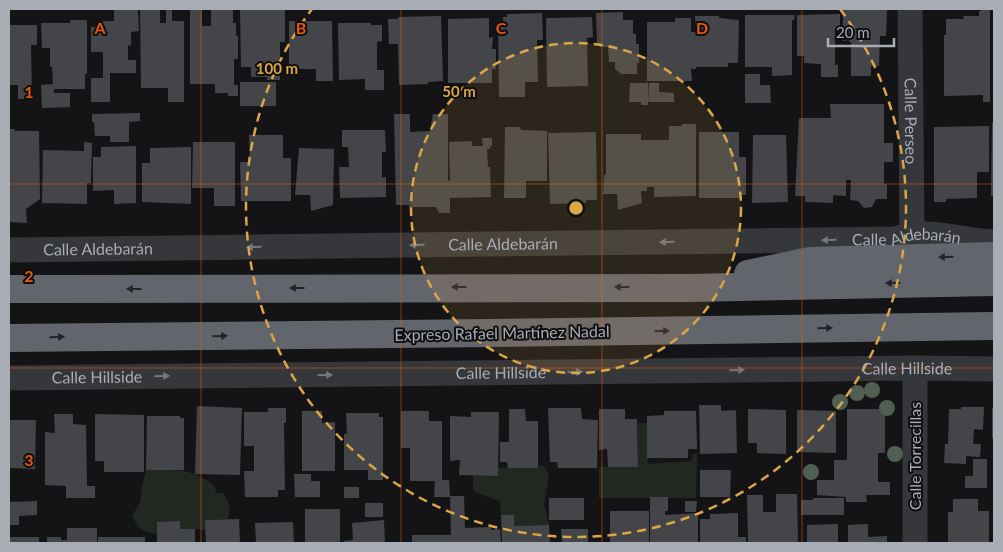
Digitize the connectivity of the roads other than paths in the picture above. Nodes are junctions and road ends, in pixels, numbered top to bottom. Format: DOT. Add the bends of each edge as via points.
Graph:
graph roads {
  1 [pos="910,9"];
  2 [pos="912,234"];
  3 [pos="994,242"];
  4 [pos="9,250"];
  5 [pos="994,256"];
  6 [pos="994,282"];
  7 [pos="688,288"];
  8 [pos="9,289"];
  9 [pos="994,326"];
  10 [pos="9,338"];
  11 [pos="915,368"];
  12 [pos="994,369"];
  13 [pos="9,378"];
  14 [pos="915,543"];
  1 -- 2 [label="street, Calle Perseo"];
  2 -- 3 [label="street, Calle Aldebarán"];
  2 -- 4 [label="street, Calle Aldebarán, one-way" via="895,239"];
  5 -- 7 [label="highway, one-way" via="810,260"];
  6 -- 7 [label="highway, one-way"];
  7 -- 8 [label="highway, one-way"];
  10 -- 9 [label="highway, Expreso Rafael Martínez Nadal, one-way"];
  11 -- 12 [label="street, Calle Hillside"];
  13 -- 11 [label="street, Calle Hillside, one-way"];
  11 -- 14 [label="street, Calle Torrecillas"];
}
